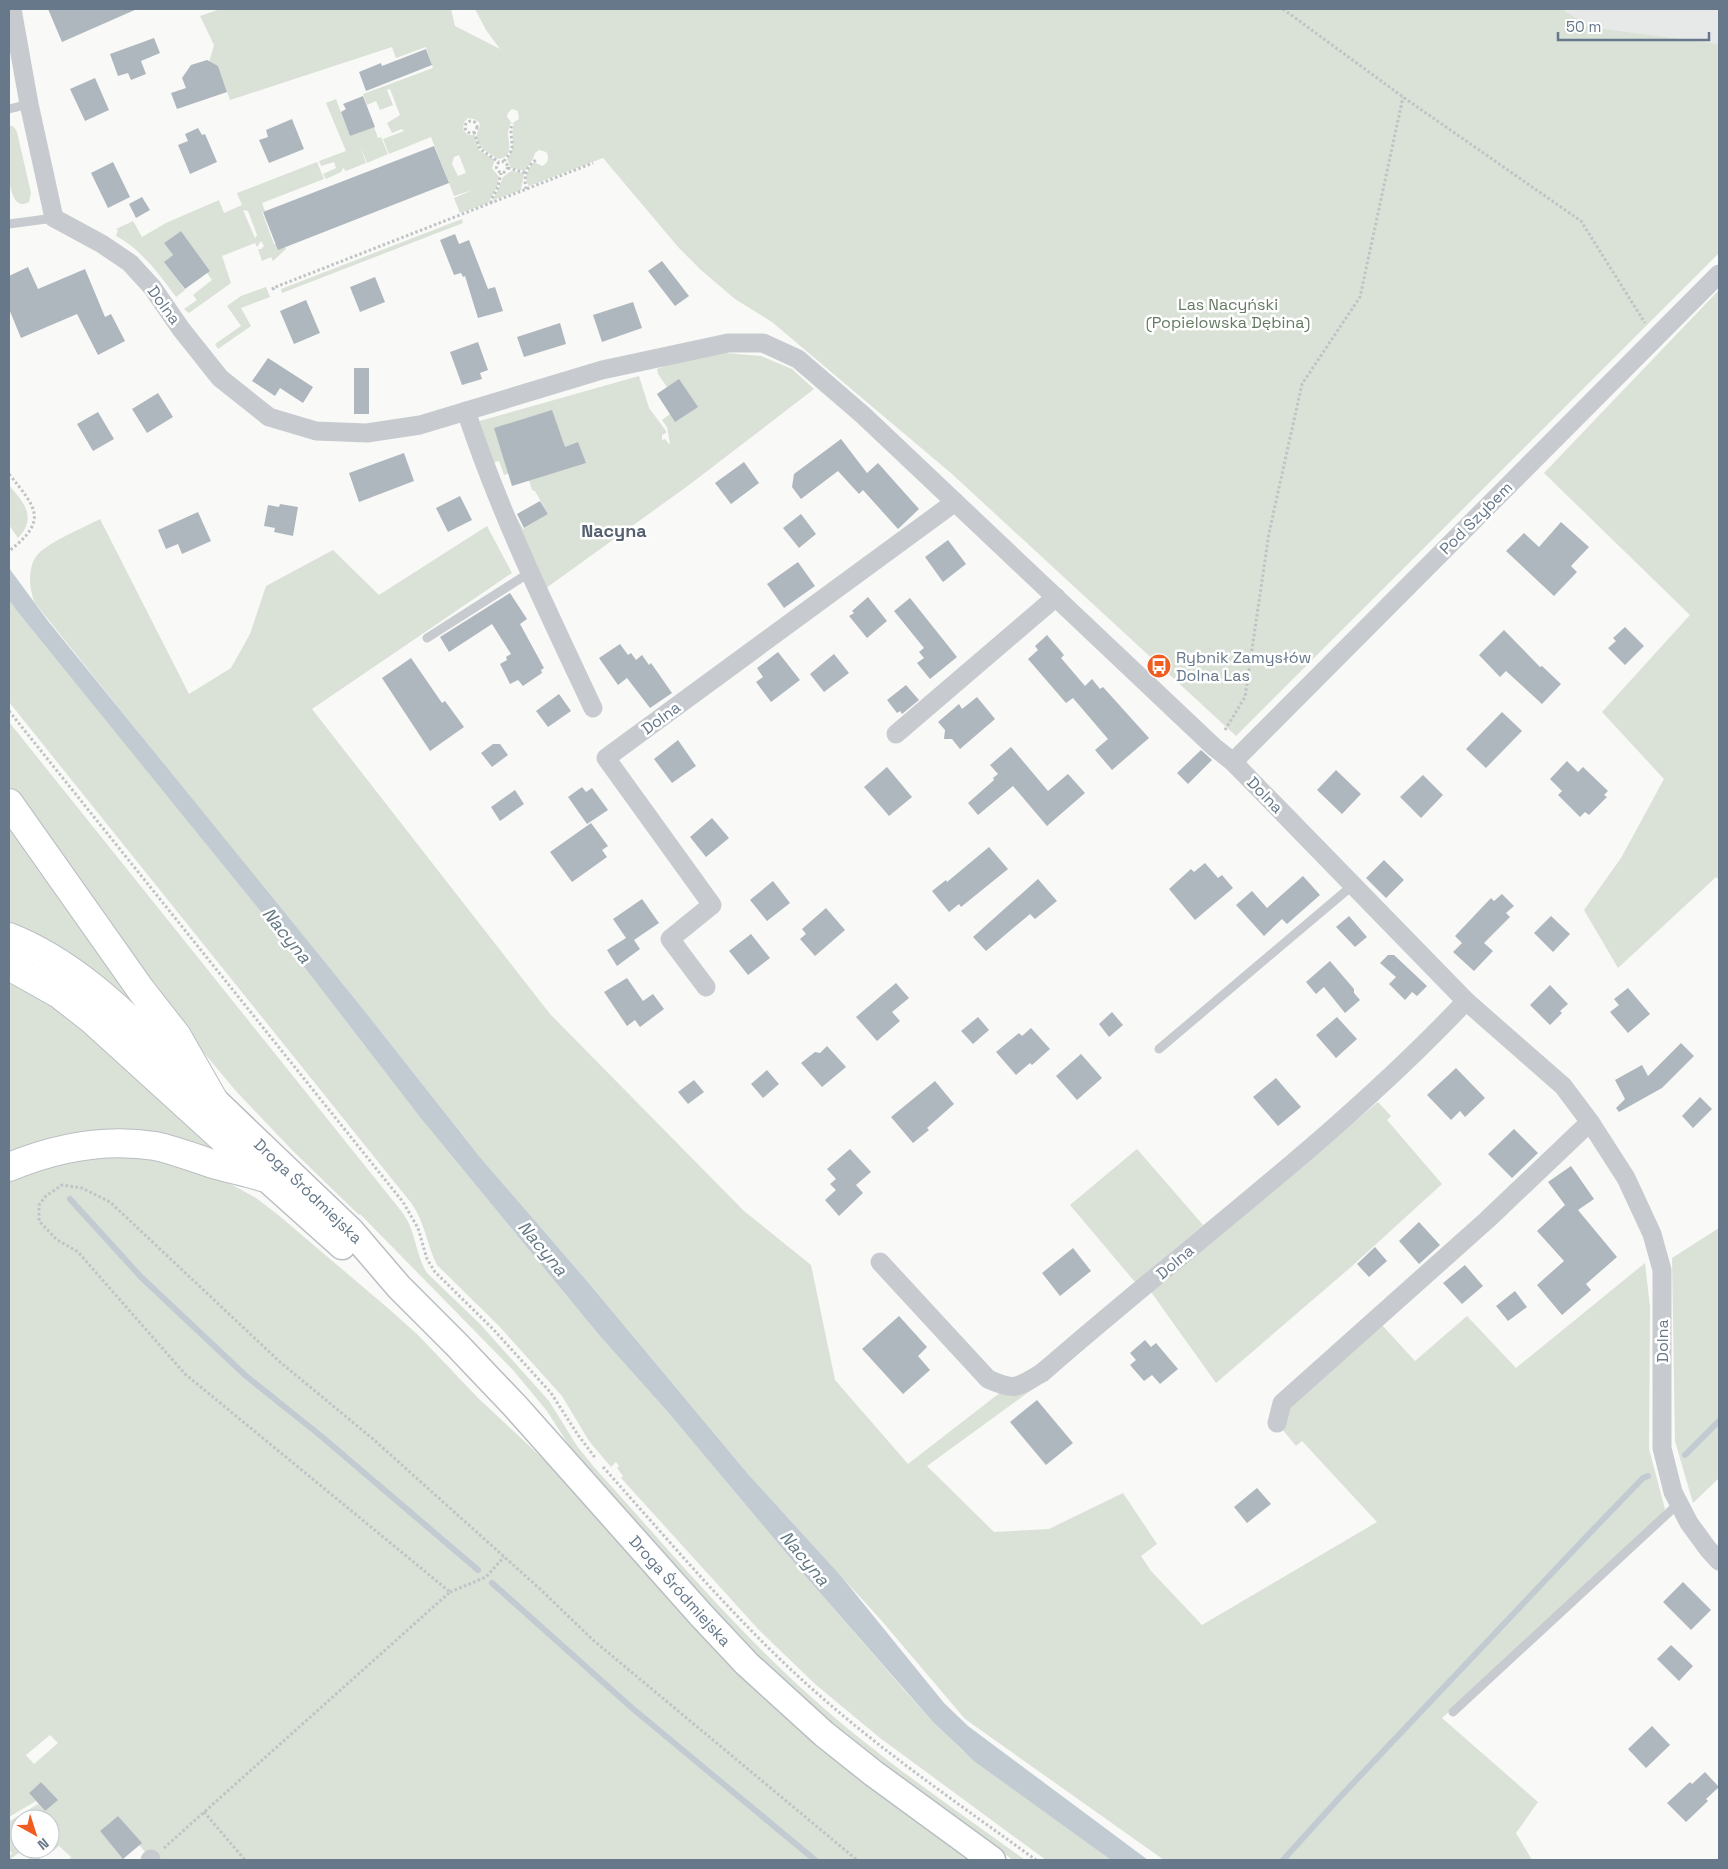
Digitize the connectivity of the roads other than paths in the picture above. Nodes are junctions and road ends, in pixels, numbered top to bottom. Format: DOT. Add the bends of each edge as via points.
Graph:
graph roads {
  1 [pos="12,9"];
  2 [pos="29,104"];
  3 [pos="9,109"];
  4 [pos="54,218"];
  5 [pos="9,221"];
  6 [pos="1719,274"];
  7 [pos="466,411"];
  8 [pos="955,502"];
  9 [pos="529,573"];
  10 [pos="1056,598"];
  11 [pos="427,638"];
  12 [pos="593,708"];
  13 [pos="896,734"];
  14 [pos="1233,762"];
  15 [pos="9,803"];
  16 [pos="1353,885"];
  17 [pos="9,937"];
  18 [pos="9,966"];
  19 [pos="706,987"];
  20 [pos="1466,1001"];
  21 [pos="1159,1049"];
  22 [pos="213,1100"];
  23 [pos="1590,1122"];
  24 [pos="9,1167"];
  25 [pos="266,1178"];
  26 [pos="880,1262"];
  27 [pos="399,1287"];
  28 [pos="1277,1423"];
  29 [pos="1679,1503"];
  30 [pos="1719,1561"];
  31 [pos="1454,1712"];
  32 [pos="992,1860"];
  1 -- 2 [label="street"];
  2 -- 3 [label="lane"];
  2 -- 4 [label="street"];
  4 -- 5 [label="lane"];
  4 -- 7 [label="street, Dolna" via="130,263 152,287 220,378 269,417 316,430 367,433 420,425"];
  6 -- 14 [label="street, Pod Szybem"];
  7 -- 8 [label="street, Dolna" via="602,370 728,343 763,343 798,359"];
  7 -- 9 [label="street"];
  8 -- 10 [label="street, Dolna"];
  8 -- 19 [label="street, Dolna" via="606,758 712,905 670,939"];
  9 -- 11 [label="lane"];
  9 -- 12 [label="street"];
  10 -- 13 [label="street"];
  10 -- 14 [label="street, Dolna"];
  14 -- 16 [label="street, Dolna"];
  15 -- 22 [label="main road" via="177,1036"];
  16 -- 20 [label="street, Dolna"];
  16 -- 21 [label="lane"];
  17 -- 22 [label="main road" via="73,972 101,994"];
  18 -- 25 [label="main road" via="59,994 91,1018"];
  20 -- 23 [label="street, Dolna" via="1563,1086"];
  20 -- 26 [label="street, Dolna" via="1279,1175 1042,1373 1017,1387 1006,1388 988,1380"];
  22 -- 27 [label="main road, Droga Śródmiejska" via="351,1231"];
  23 -- 28 [label="street" via="1487,1220 1282,1403"];
  23 -- 29 [label="street, Dolna" via="1626,1178 1652,1234 1662,1270 1662,1448"];
  24 -- 25 [label="main road" via="73,1147 126,1144 154,1146"];
  25 -- 27 [label="main road, Droga Śródmiejska" via="339,1244"];
  27 -- 32 [label="main road, Droga Śródmiejska" via="497,1386 701,1615 770,1685 848,1753"];
  29 -- 30 [label="street, Dolna" via="1689,1523"];
  29 -- 31 [label="lane"];
}
